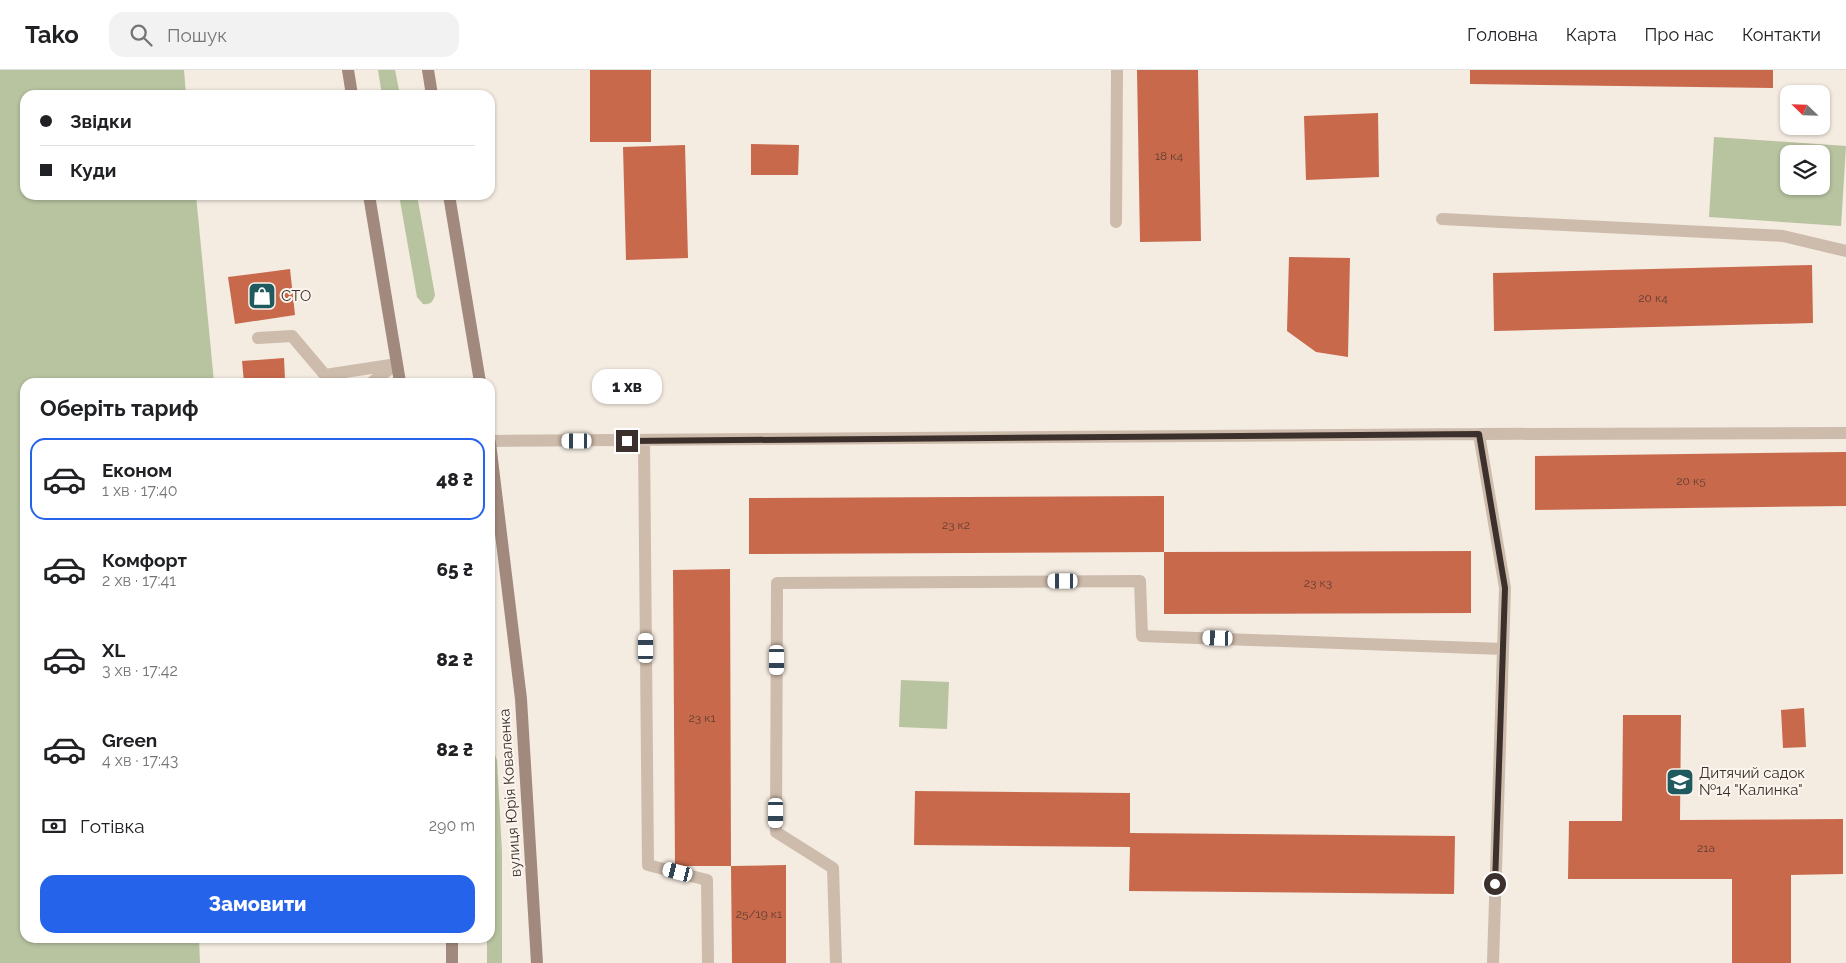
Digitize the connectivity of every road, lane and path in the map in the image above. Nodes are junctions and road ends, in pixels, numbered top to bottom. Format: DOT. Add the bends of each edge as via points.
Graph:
graph roads {
  1 [pos="348,70"];
  2 [pos="428,70"];
  3 [pos="1117,70"];
  4 [pos="351,90"];
  5 [pos="431,90"];
  6 [pos="370,200"];
  7 [pos="450,200"];
  8 [pos="1442,219"];
  9 [pos="1116,222"];
  10 [pos="1846,250"];
  11 [pos="258,338"];
  12 [pos="397,364"];
  13 [pos="378,378"];
  14 [pos="399,378"];
  15 [pos="479,378"];
  16 [pos="1846,433"];
  17 [pos="1479,434"];
  18 [pos="644,441"];
  19 [pos="495,442"];
  20 [pos="495,484"];
  21 [pos="1503,649"];
  22 [pos="452,943"];
  23 [pos="452,963"];
  24 [pos="537,963"];
  25 [pos="708,963"];
  26 [pos="836,963"];
  27 [pos="1493,963"];
  1 -- 4 [label="street"];
  2 -- 5 [label="street"];
  3 -- 9 [label="lane"];
  6 -- 12 [label="street"];
  7 -- 15 [label="street"];
  8 -- 10 [label="lane" via="1783,236"];
  11 -- 12 [label="lane" via="292,336 325,375"];
  12 -- 13 [label="lane"];
  12 -- 14 [label="street"];
  16 -- 17 [label="lane"];
  17 -- 18 [label="lane"];
  17 -- 21 [label="lane" via="1505,588"];
  18 -- 19 [label="lane"];
  18 -- 25 [label="lane" via="648,865 708,880"];
  20 -- 24 [label="street, вулиця Юрія Коваленка" via="521,700"];
  21 -- 26 [label="lane" via="1142,636 1140,581 777,583 776,832 833,868"];
  21 -- 27 [label="lane"];
  22 -- 23 [label="street"];
}
